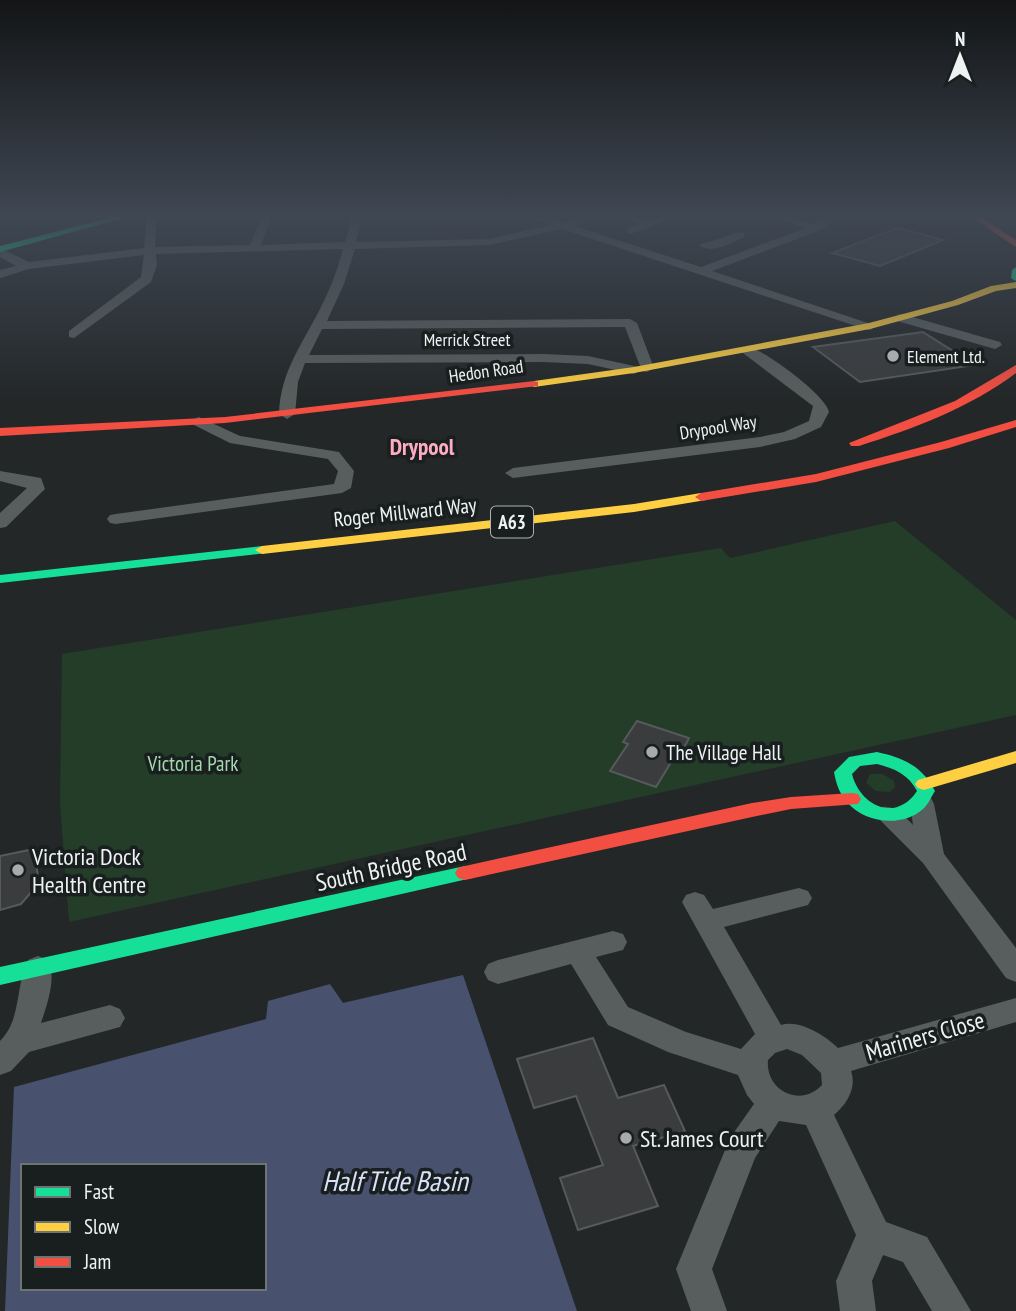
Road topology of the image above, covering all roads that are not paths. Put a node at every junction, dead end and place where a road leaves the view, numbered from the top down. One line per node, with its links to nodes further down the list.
1 (148, 276): 10 (street)
2 (340, 276): 8 (street)
3 (717, 276): 9 (street)
4 (1016, 285): 6 (main road, Hedon Road)
5 (1016, 293): 6 (main road, Hedon Road)
6 (970, 298): 7 (main road, Hedon Road)
7 (902, 318): 9 (main road, Hedon Road); 11 (street)
8 (320, 325): 13 (street); 15 (street)
9 (870, 326): 12 (main road, Hedon Road)
10 (74, 334)
11 (995, 345)
12 (748, 350): 15 (main road, Hedon Road); 22 (street, Drypool Way)
13 (299, 359): 15 (street, Merrick Street); 17 (street)
14 (1016, 368): 16 (main road)
15 (641, 369): 17 (main road, Hedon Road)
16 (1016, 406)
17 (287, 414): 18 (main road, Hedon Road)
18 (199, 422): 20 (main road, Hedon Road); 25 (street)
19 (1016, 423): 24 (main road, Roger Millward Way / A63)
20 (0, 432)
21 (1016, 440): 24 (main road, A63)
22 (513, 473)
23 (0, 475): 26 (street)
24 (634, 508): 27 (main road, Roger Millward Way / A63)
25 (116, 519)
26 (0, 523)
27 (0, 579)
28 (1016, 757): 29 (main road)
29 (985, 764): 30 (main road); 32 (main road)
30 (905, 766): 31 (main road); 32 (main road)
31 (841, 778): 33 (main road); 34 (main road, South Bridge Road)
32 (923, 794): 35 (main road); 36 (street)
33 (852, 799): 34 (main road, South Bridge Road); 35 (main road)
34 (791, 803): 40 (main road, South Bridge Road)
35 (886, 814): 36 (street)
36 (932, 856): 41 (street)
37 (799, 898): 46 (street)
38 (612, 942): 39 (street)
39 (579, 951): 42 (street); 49 (street)
40 (38, 968): 43 (main road, South Bridge Road); 47 (street)
41 (1016, 970)
42 (498, 972)
43 (0, 976)
44 (1016, 1010): 48 (street, Mariners Close)
45 (110, 1018): 47 (street)
46 (773, 1038): 48 (street); 49 (street)
47 (10, 1051)
48 (833, 1063): 51 (street)
49 (751, 1066): 50 (street)
50 (773, 1102): 51 (street); 53 (street)
51 (815, 1110): 52 (street)
52 (874, 1236): 54 (street); 55 (street)
53 (709, 1311)
54 (858, 1311)
55 (953, 1311)

